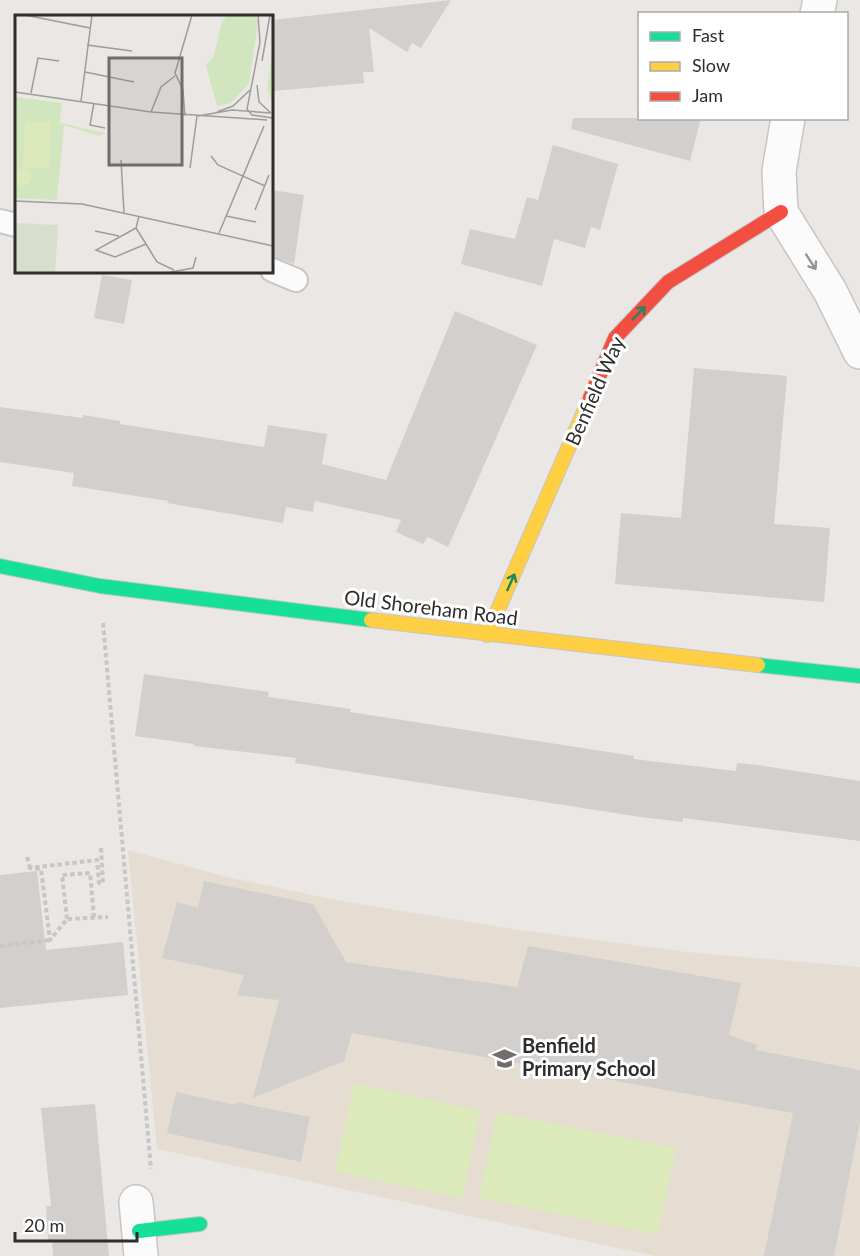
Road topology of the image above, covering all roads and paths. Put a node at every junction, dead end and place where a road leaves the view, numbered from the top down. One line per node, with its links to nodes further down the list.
1 (788, 120): 2 (street)
2 (781, 212): 7 (street, one-way to 7); 10 (main road, Benfield Way, one-way to 2)
3 (0, 222): 4 (lane)
4 (15, 225)
5 (273, 270): 6 (lane)
6 (296, 280)
7 (860, 352)
8 (0, 566): 9 (main road, Old Shoreham Road)
9 (100, 586): 10 (main road, Old Shoreham Road); 21 (path)
10 (487, 635): 11 (main road, Old Shoreham Road)
11 (860, 676)
12 (101, 848): 14 (path)
13 (27, 857): 14 (path)
14 (30, 868): 18 (path)
15 (108, 916): 16 (path)
16 (94, 917): 17 (path); 17 (path)
17 (67, 919): 18 (path)
18 (50, 940): 19 (path)
19 (0, 946)
20 (200, 1224): 21 (main road)
21 (139, 1230)

